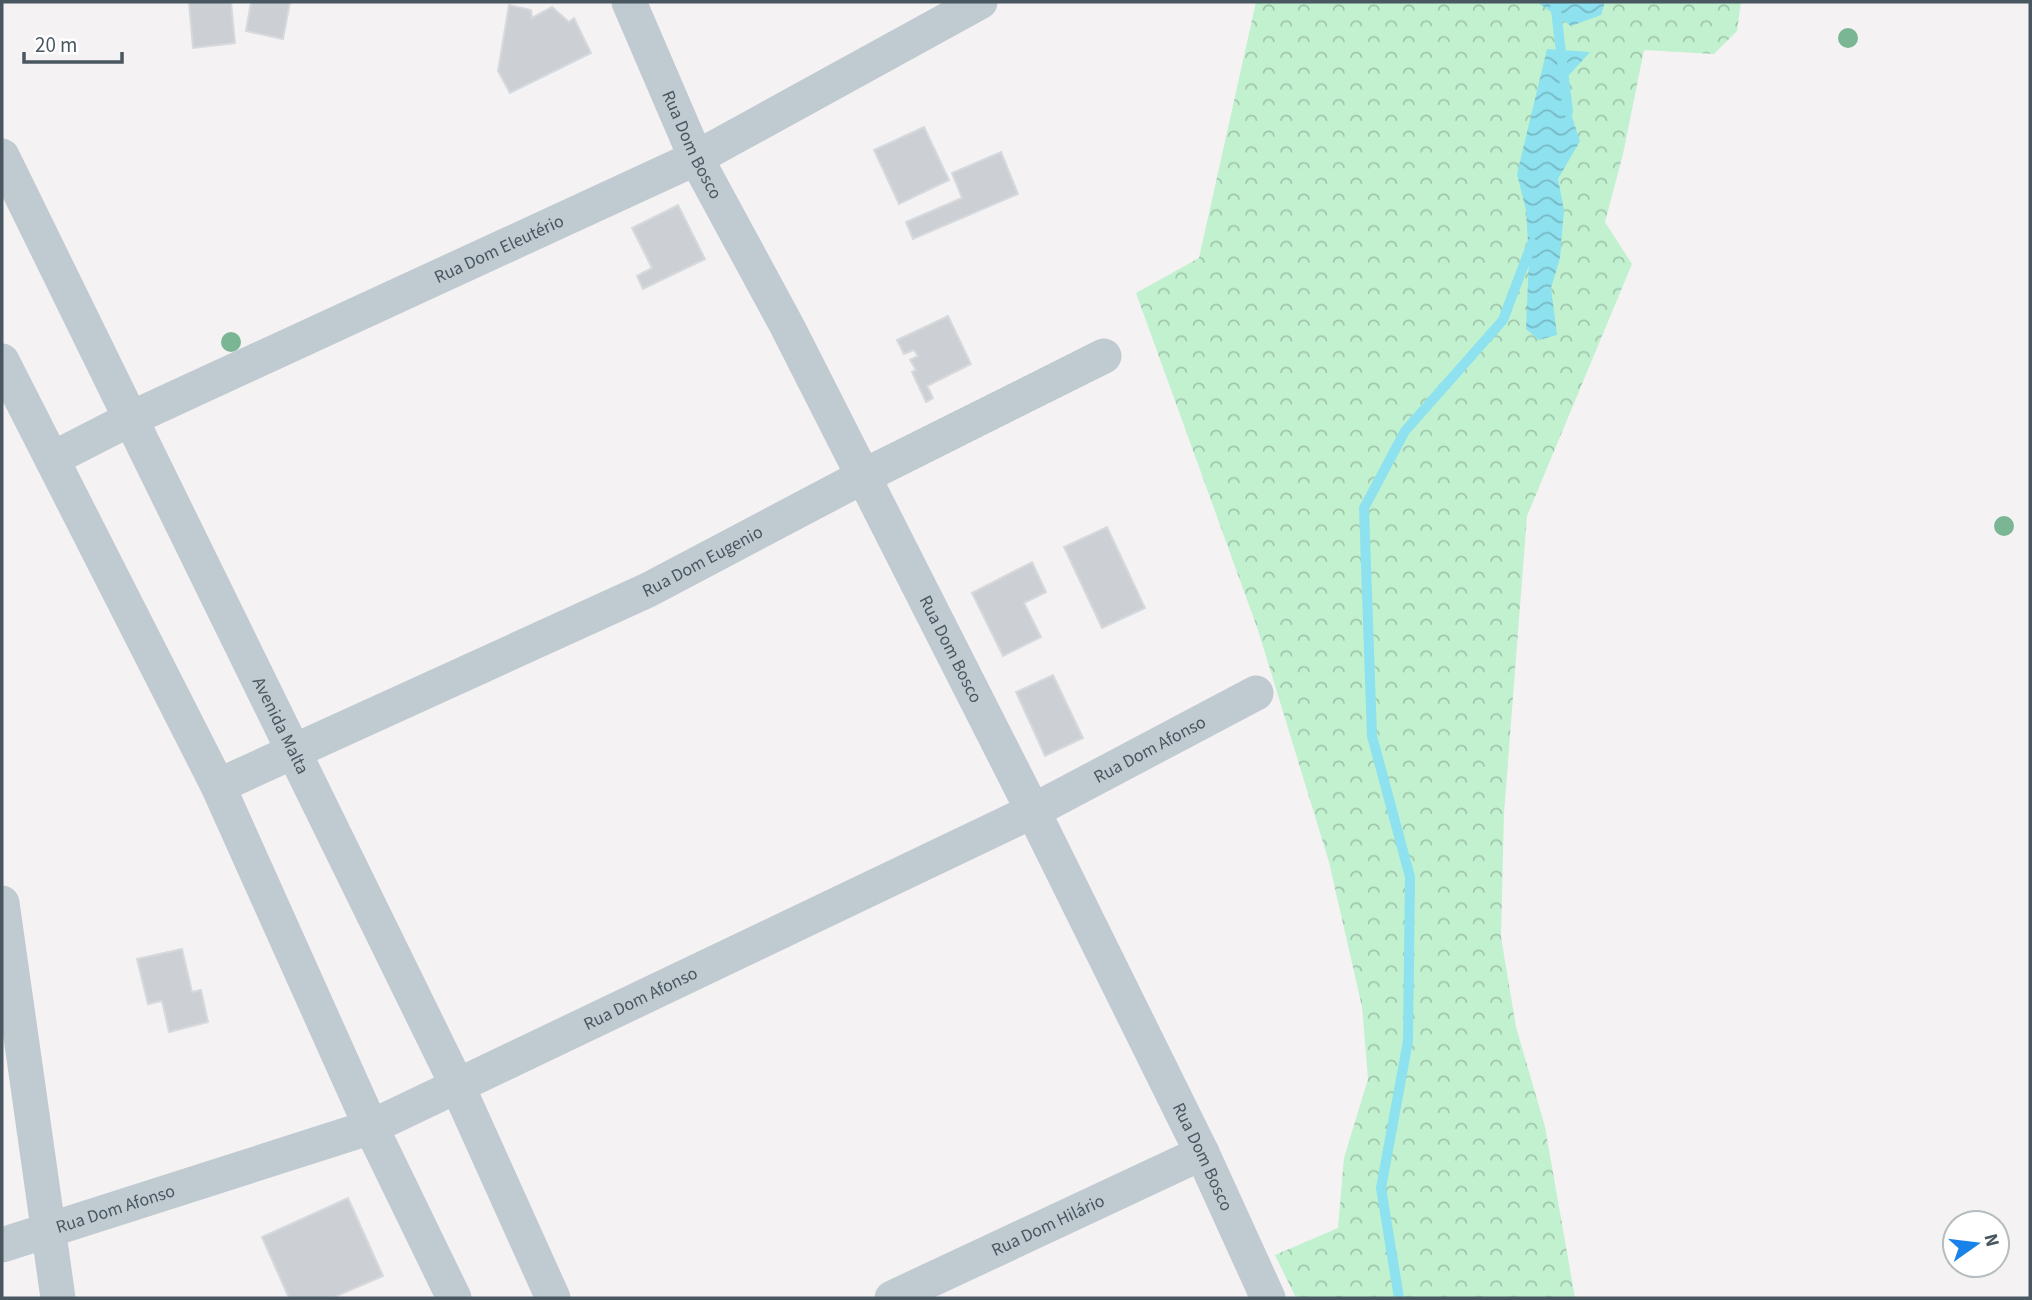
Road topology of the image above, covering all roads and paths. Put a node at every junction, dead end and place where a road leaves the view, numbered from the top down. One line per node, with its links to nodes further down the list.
1 (629, 2): 4 (street, Rua Dom Bosco)
2 (980, 2): 4 (street, Rua Dom Eleutério)
3 (2, 156): 7 (street, Avenida Malta)
4 (696, 159): 7 (street, Rua Dom Eleutério); 9 (street, Rua Dom Bosco)
5 (1104, 356): 9 (street, Rua Dom Eugenio)
6 (2, 361): 8 (street)
7 (132, 418): 8 (street, Rua Dom Eleutério); 11 (street, Avenida Malta)
8 (52, 459): 12 (street)
9 (862, 477): 11 (street, Rua Dom Eugenio); 13 (street, Rua Dom Bosco)
10 (1256, 693): 13 (street, Rua Dom Afonso)
11 (294, 751): 12 (street, Rua Dom Eugenio); 15 (street, Avenida Malta)
12 (218, 786): 16 (street)
13 (1033, 811): 15 (street, Rua Dom Afonso); 17 (street, Rua Dom Bosco)
14 (2, 903): 18 (street)
15 (457, 1085): 16 (street, Rua Dom Afonso); 22 (street, Avenida Malta)
16 (371, 1127): 18 (street, Rua Dom Afonso); 21 (street)
17 (1202, 1153): 23 (street, Rua Dom Hilário); 24 (street, Rua Dom Bosco)
18 (48, 1230): 19 (street, Rua Dom Afonso); 20 (street)
19 (2, 1245)
20 (58, 1298)
21 (454, 1298)
22 (553, 1298)
23 (892, 1298)
24 (1268, 1298)

